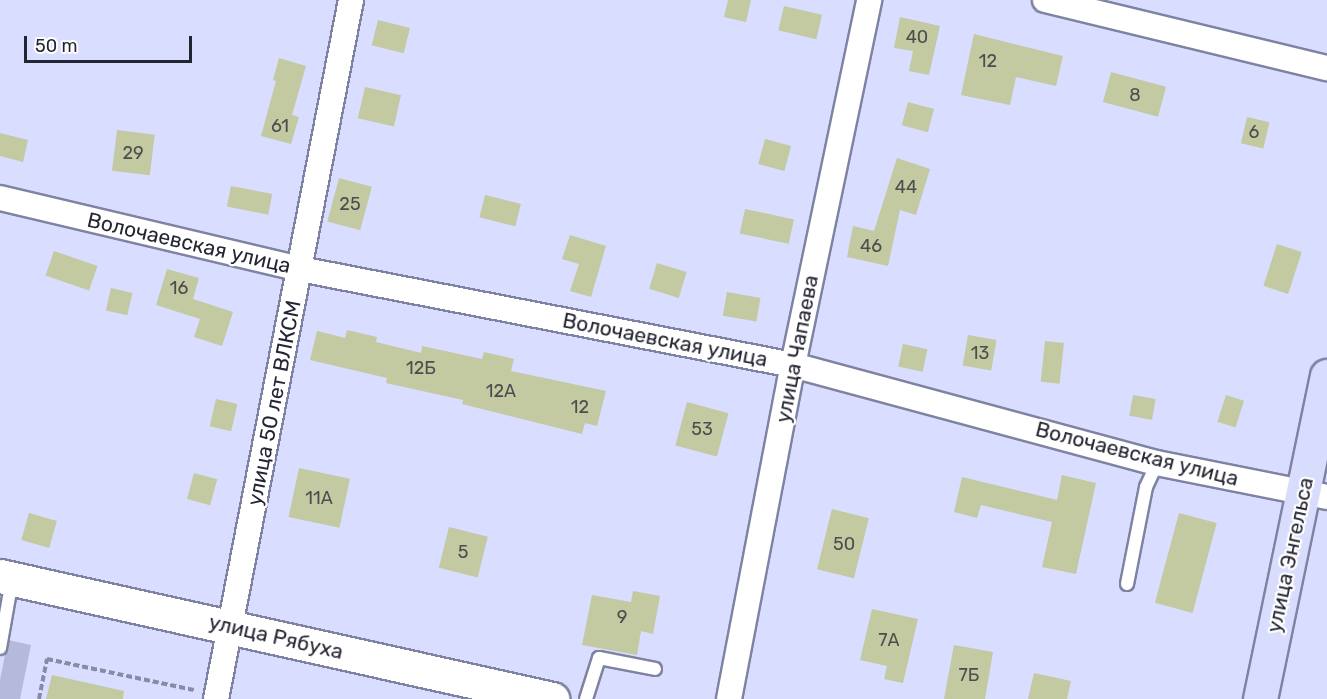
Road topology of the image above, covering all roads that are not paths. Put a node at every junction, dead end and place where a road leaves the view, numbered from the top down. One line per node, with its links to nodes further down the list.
1 (351, 0): 6 (street, улица 50 лет ВЛКСМ)
2 (869, 0): 7 (street, улица Чапаева)
3 (1045, 0): 4 (street)
4 (1327, 68)
5 (0, 198): 6 (street, Волочаевская улица)
6 (300, 269): 7 (street, Волочаевская улица); 13 (street, улица 50 лет ВЛКСМ)
7 (793, 365): 9 (street, Волочаевская улица); 20 (street, улица Чапаева)
8 (1327, 376): 10 (main road, улица Энгельса)
9 (1157, 463): 10 (street, Волочаевская улица); 12 (lane)
10 (1315, 494): 21 (main road, улица Энгельса)
11 (6, 578): 13 (main road, улица Рябуха); 14 (lane)
12 (1127, 584)
13 (232, 627): 16 (main road, улица Рябуха); 17 (street, улица 50 лет ВЛКСМ)
14 (0, 648)
15 (655, 669): 19 (lane)
16 (503, 694): 18 (main road, улица Рябуха)
17 (217, 697)
18 (552, 699)
19 (586, 699)
20 (729, 699)
21 (1260, 699)

